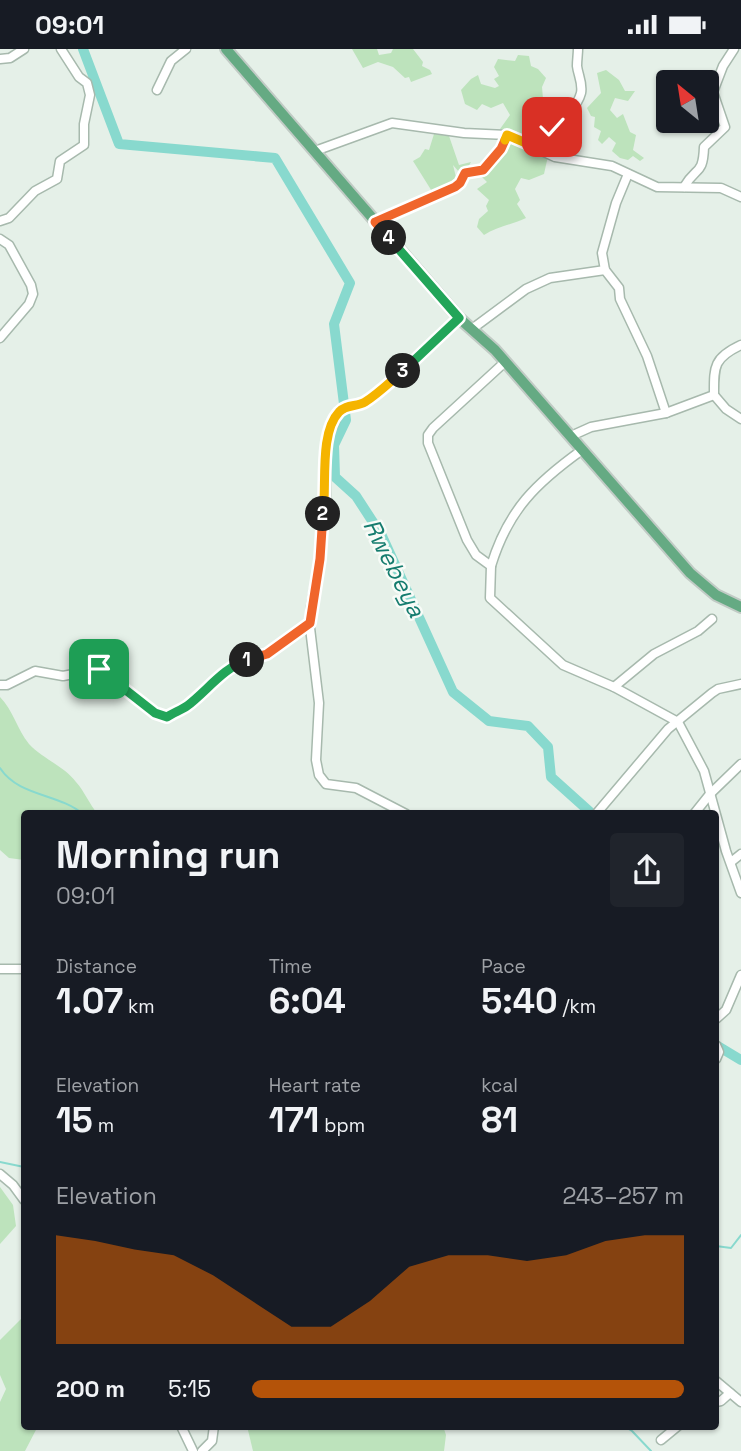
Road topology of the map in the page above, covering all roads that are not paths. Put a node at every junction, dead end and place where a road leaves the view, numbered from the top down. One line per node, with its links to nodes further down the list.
1 (24, 49): 7 (street)
2 (61, 49): 15 (street)
3 (186, 49): 8 (street)
4 (226, 49): 11 (main road)
5 (578, 49): 10 (street)
6 (734, 49): 13 (street)
7 (0, 59)
8 (157, 90)
9 (507, 135): 10 (street); 11 (street); 16 (street)
10 (533, 146): 12 (street)
11 (315, 151): 16 (main road)
12 (628, 174): 13 (street); 18 (street)
13 (684, 187): 14 (street)
14 (741, 197)
15 (0, 221)
16 (375, 222): 19 (main road)
17 (0, 239): 21 (street)
18 (605, 269): 20 (street); 25 (street)
19 (459, 318): 20 (main road); 32 (street)
20 (472, 329): 23 (main road)
21 (0, 338)
22 (741, 345): 24 (street)
23 (506, 362): 27 (main road); 29 (street)
24 (714, 395): 25 (street); 26 (street)
25 (666, 413): 27 (street)
26 (741, 419)
27 (570, 436): 28 (main road)
28 (582, 450): 29 (street); 30 (main road)
29 (491, 566): 35 (street)
30 (741, 607)
31 (712, 619): 35 (street)
32 (310, 623): 34 (street); 39 (street)
33 (741, 684): 36 (street)
34 (0, 685)
35 (614, 687): 36 (street)
36 (678, 722): 38 (street); 40 (street)
37 (741, 764): 38 (street)
38 (710, 794): 41 (street); 42 (street)
39 (398, 810)
40 (599, 810)
41 (697, 810)
42 (715, 810)
43 (719, 823): 45 (street)
44 (741, 854): 45 (street)
45 (731, 862): 46 (street)
46 (741, 893)
47 (0, 969): 48 (street)
48 (21, 969)
49 (741, 975): 50 (street)
50 (719, 1016)
51 (0, 1174): 52 (street)
52 (21, 1196)
53 (719, 1383): 54 (street)
54 (730, 1392): 55 (street); 56 (street)
55 (719, 1402)
56 (741, 1402)
57 (183, 1430): 62 (street)
58 (213, 1430): 61 (street)
59 (673, 1430): 60 (street)
60 (661, 1440)
61 (211, 1443): 63 (street); 64 (street)
62 (193, 1451)
63 (202, 1451)
64 (219, 1451)

